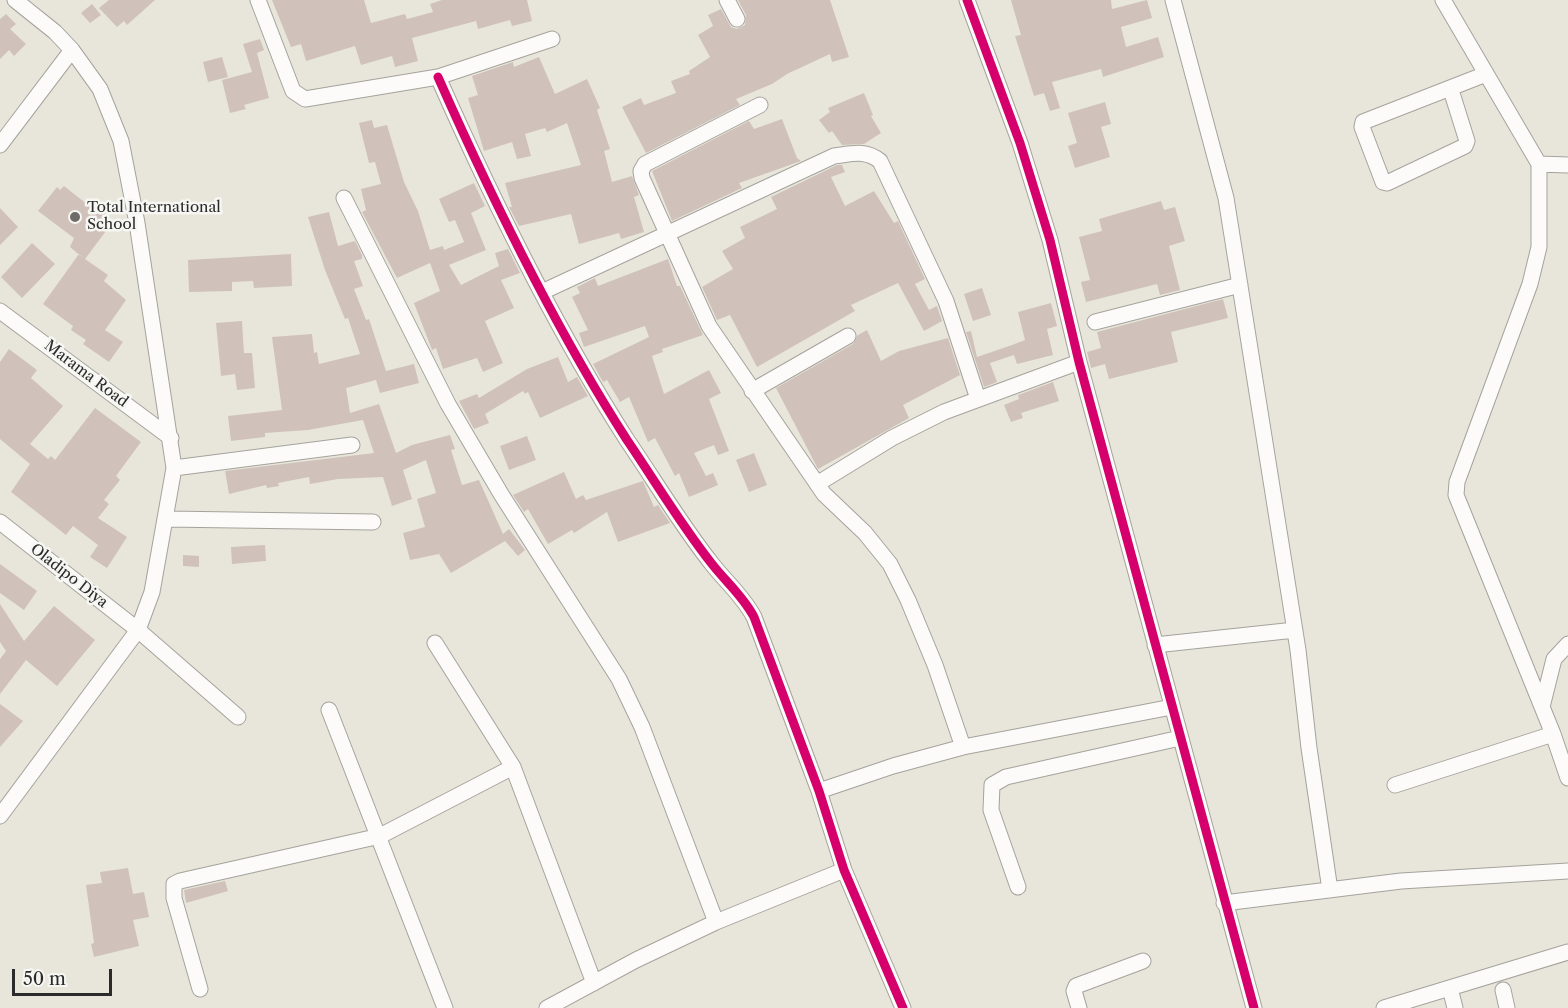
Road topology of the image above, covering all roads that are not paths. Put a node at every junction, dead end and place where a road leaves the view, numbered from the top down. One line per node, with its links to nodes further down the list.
1 (15, 0): 9 (street)
2 (258, 0): 11 (street)
3 (727, 0): 7 (street)
4 (967, 0): 24 (street)
5 (1173, 0): 19 (street)
6 (1443, 0): 10 (street)
7 (737, 19)
8 (552, 39): 11 (street)
9 (72, 50): 14 (street); 27 (street)
10 (1486, 74): 12 (street); 15 (street)
11 (438, 77): 20 (street)
12 (1451, 90): 12 (street)
13 (760, 105): 18 (street)
14 (0, 145)
15 (1539, 164): 16 (street); 40 (street)
16 (1568, 165)
17 (344, 198): 57 (street)
18 (667, 234): 20 (street); 25 (street); 26 (street)
19 (1240, 285): 22 (street); 35 (street)
20 (542, 292): 49 (street)
21 (0, 310): 27 (street, Marama Road)
22 (1095, 322)
23 (848, 336): 25 (street)
24 (1079, 362): 26 (street); 38 (street)
25 (752, 391): 30 (street)
26 (978, 399): 30 (street)
27 (171, 438): 29 (street)
28 (352, 445): 29 (street)
29 (174, 468): 31 (street)
30 (817, 484): 45 (street)
31 (166, 519): 33 (street); 34 (street)
32 (0, 522): 34 (street, Oladipo Diya)
33 (373, 522)
34 (138, 630): 42 (street, Oladipo Diya); 50 (street)
35 (1295, 630): 38 (street); 55 (street)
36 (435, 643): 46 (street)
37 (1567, 644): 40 (street)
38 (1155, 645): 39 (street)
39 (1172, 707): 44 (street); 45 (street)
40 (1542, 707): 43 (street)
41 (329, 710): 51 (street)
42 (238, 717)
43 (1553, 735): 47 (street); 48 (street)
44 (1180, 738): 54 (street); 56 (street)
45 (963, 747): 49 (street)
46 (513, 767): 51 (street); 60 (street)
47 (1568, 778)
48 (1395, 785)
49 (819, 791): 52 (street)
50 (0, 816)
51 (380, 836): 61 (street); 63 (street)
52 (844, 870): 57 (street); 65 (street)
53 (1568, 871): 55 (street)
54 (1018, 887)
55 (1330, 890): 56 (street)
56 (1224, 903): 67 (street)
57 (716, 922): 60 (street)
58 (1568, 952): 68 (street)
59 (1143, 961): 66 (street)
60 (594, 983): 64 (street)
61 (200, 989)
62 (1503, 990): 69 (street)
63 (445, 1008)
64 (547, 1008)
65 (903, 1008)
66 (1079, 1008)
67 (1253, 1008)
68 (1384, 1008)
69 (1507, 1008)

